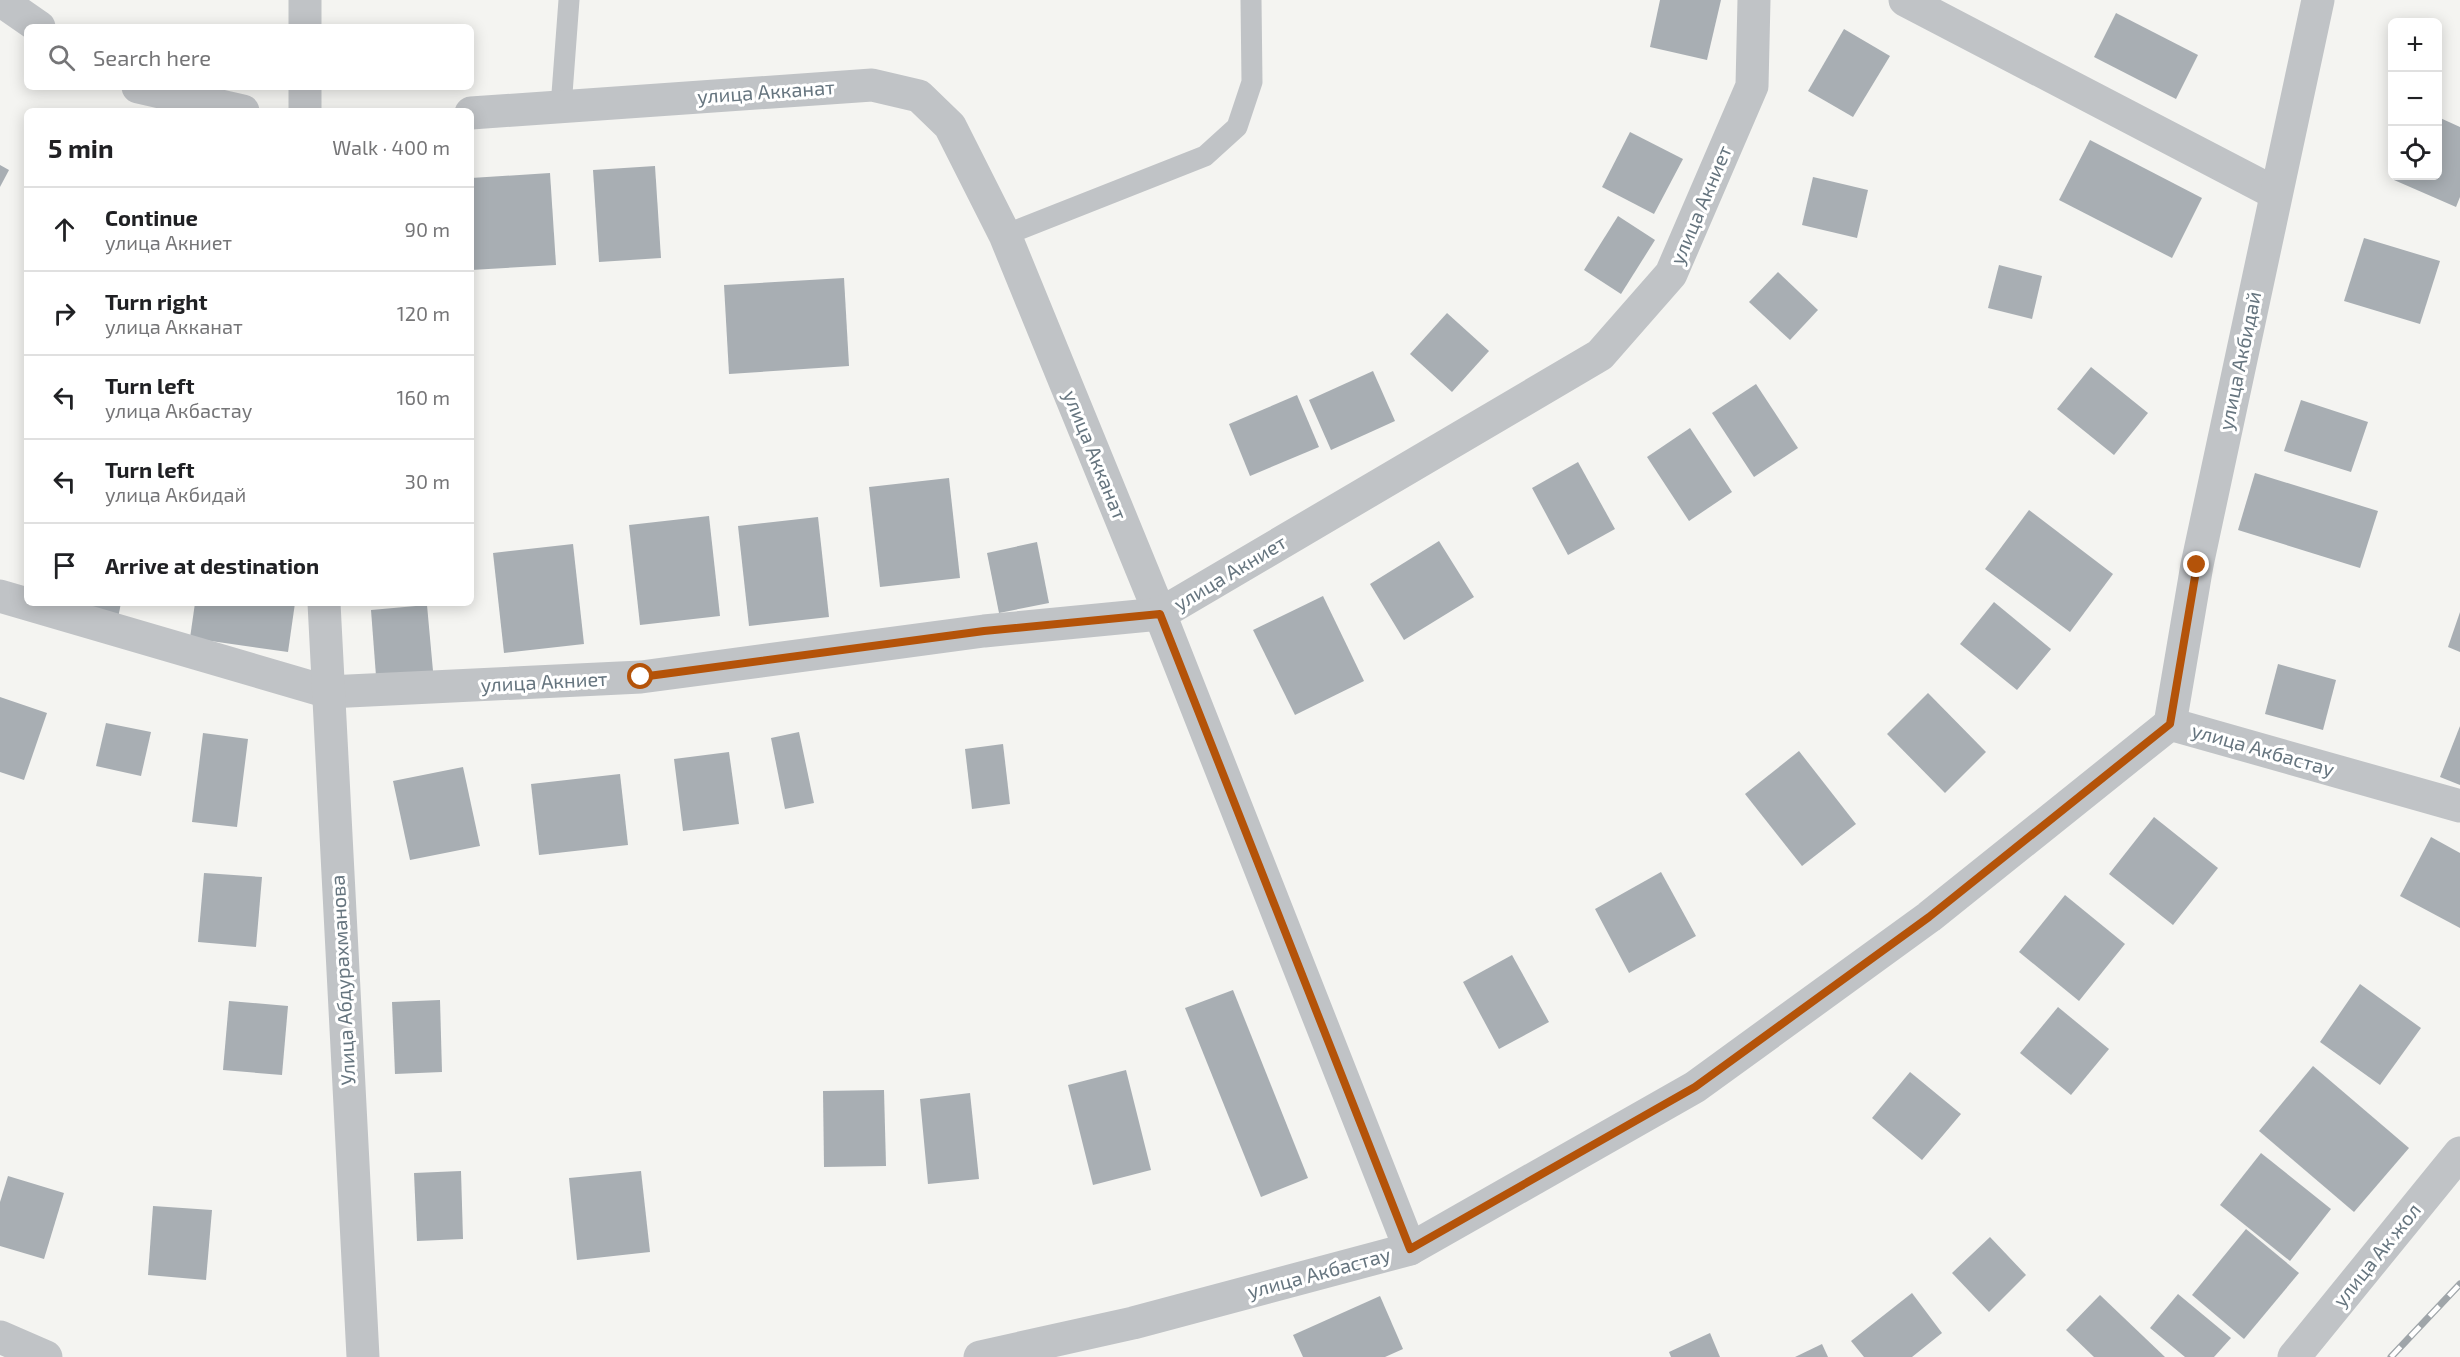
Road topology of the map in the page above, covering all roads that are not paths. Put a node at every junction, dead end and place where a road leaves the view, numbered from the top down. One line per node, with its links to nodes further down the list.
1 (0, 0): 8 (street)
2 (305, 0): 9 (street)
3 (569, 0): 12 (lane)
4 (1251, 0): 17 (lane)
5 (1754, 0): 22 (street, улица Акниет)
6 (1905, 0): 16 (street)
7 (2318, 0): 16 (street, улица Акбидай)
8 (35, 24)
9 (305, 24)
10 (151, 90): 13 (street)
11 (305, 90): 14 (street)
12 (561, 107): 15 (street, улица Акканат); 17 (street, улица Акканат)
13 (230, 108)
14 (305, 108)
15 (474, 113)
16 (2275, 193): 24 (street, улица Акбидай)
17 (1005, 236): 22 (street, улица Акканат)
18 (0, 596): 19 (street, улица Акниет)
19 (24, 603)
20 (34, 606): 23 (street, улица Акниет)
21 (324, 606): 23 (street, Улица Абдурахманова)
22 (1160, 614): 23 (street, улица Акниет); 27 (street, улица Акканат)
23 (328, 692): 30 (street, Улица Абдурахманова)
24 (2170, 724): 25 (street, улица Акбастау); 27 (street, улица Акбастау)
25 (2460, 806)
26 (2460, 1153): 32 (street, улица Ак жол)
27 (1410, 1249): 31 (street, улица Акбастау)
28 (0, 1337): 29 (street)
29 (46, 1357)
30 (363, 1357)
31 (980, 1357)
32 (2294, 1357)

